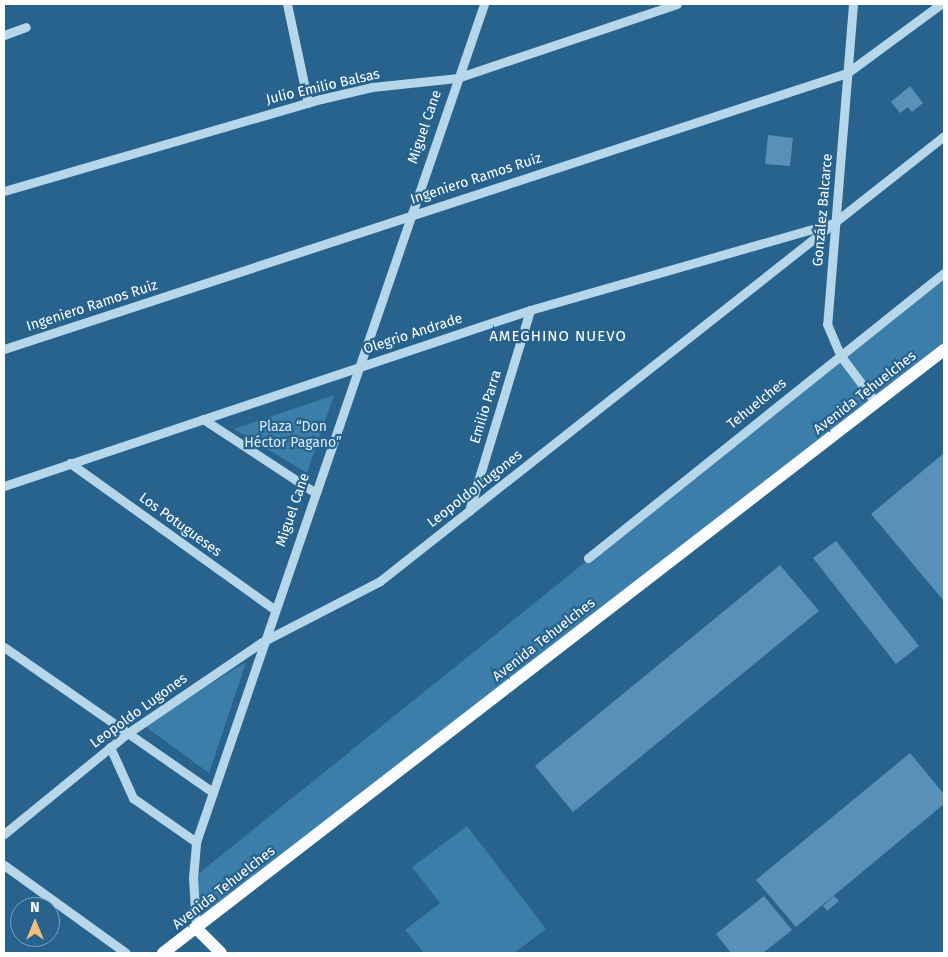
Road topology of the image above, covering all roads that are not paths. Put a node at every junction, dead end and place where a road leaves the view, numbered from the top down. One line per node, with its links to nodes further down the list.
1 (287, 4): 10 (street)
2 (484, 4): 9 (street, Miguel Cane)
3 (678, 4): 9 (street, Julio Emilio Balsas)
4 (853, 4): 8 (street, González Balcarce)
5 (941, 4): 8 (street, Ingeniero Ramos Ruiz)
6 (26, 27): 7 (street)
7 (4, 35)
8 (848, 73): 13 (street, Ingeniero Ramos Ruiz); 14 (street, González Balcarce)
9 (457, 78): 10 (street, Julio Emilio Balsas); 13 (street, Miguel Cane)
10 (308, 102): 12 (street, Julio Emilio Balsas)
11 (944, 136): 14 (street, Leopoldo Lugones)
12 (4, 191)
13 (410, 215): 17 (street, Ingeniero Ramos Ruiz); 20 (street, Miguel Cane)
14 (835, 223): 16 (street, Olegrio Andrade); 19 (street, González Balcarce); 26 (street, Leopoldo Lugones)
15 (944, 273): 19 (street, Tehuelches)
16 (530, 310): 20 (street, Olegrio Andrade); 26 (street, Emilio Parra)
17 (4, 349)
18 (944, 350): 21 (main road, Avenida Tehuelches)
19 (840, 355): 21 (street, González Balcarce); 27 (street, Tehuelches)
20 (357, 368): 22 (street, Olegrio Andrade); 25 (street, Miguel Cane)
21 (876, 403): 37 (main road, Avenida Tehuelches)
22 (203, 419): 23 (street, Olegrio Andrade); 25 (street)
23 (70, 463): 24 (street, Olegrio Andrade); 28 (street, Los Potugueses)
24 (4, 486)
25 (314, 492): 28 (street, Miguel Cane)
26 (469, 511): 29 (street, Leopoldo Lugones)
27 (588, 558)
28 (274, 608): 29 (street, Miguel Cane)
29 (262, 642): 31 (street, Leopoldo Lugones); 33 (street, Miguel Cane)
30 (4, 647): 31 (street)
31 (128, 733): 32 (street, Leopoldo Lugones); 33 (street)
32 (110, 747): 34 (street, Leopoldo Lugones); 35 (street)
33 (213, 792): 35 (street, Miguel Cane)
34 (4, 834)
35 (196, 842): 37 (street, Miguel Cane)
36 (4, 865): 38 (street)
37 (196, 928): 39 (main road, Avenida Tehuelches); 40 (main road)
38 (126, 953)
39 (162, 953)
40 (221, 953)

